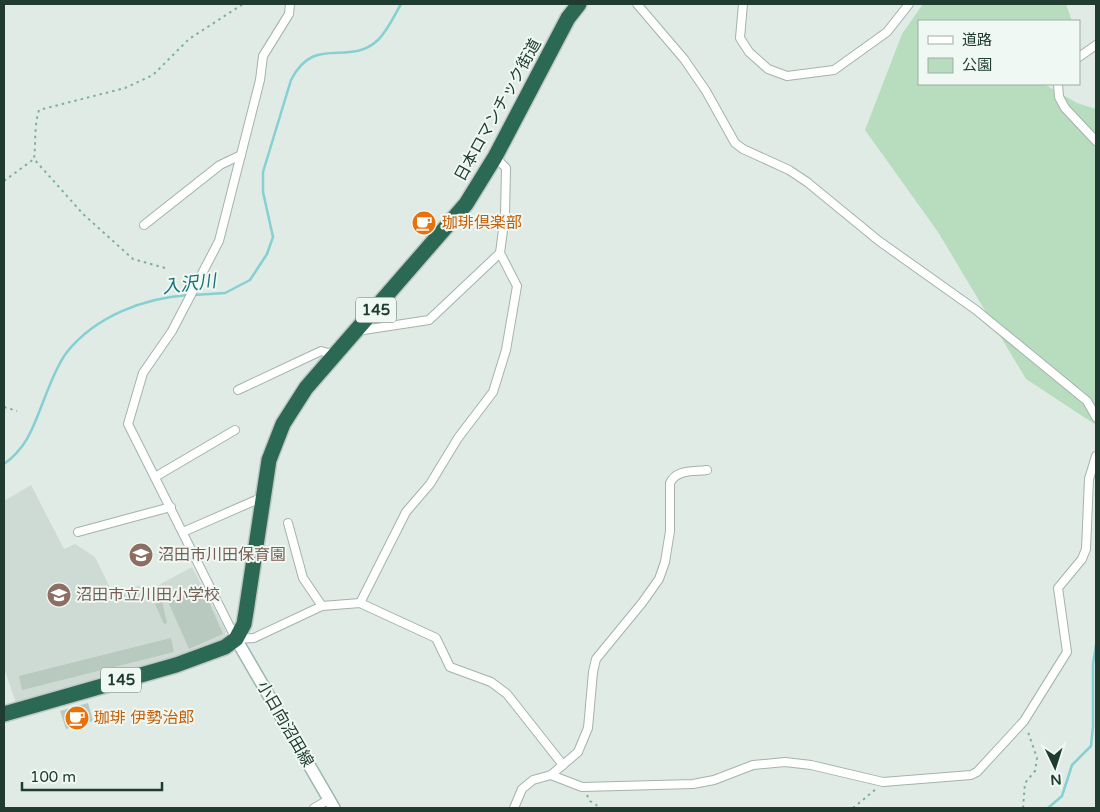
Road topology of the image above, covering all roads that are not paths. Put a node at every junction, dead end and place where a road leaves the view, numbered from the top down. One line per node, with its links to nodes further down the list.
1 (290, 4): 10 (street)
2 (579, 4): 11 (highway, 日本ロマンチック街道 / 145)
3 (637, 4): 17 (street)
4 (743, 4): 5 (street)
5 (909, 4)
6 (1096, 45): 7 (street)
7 (1080, 56)
8 (1058, 85): 9 (street)
9 (1096, 142)
10 (241, 155): 12 (street); 21 (street)
11 (495, 158): 13 (street); 14 (highway, 日本ロマンチック街道 / 145)
12 (144, 225)
13 (500, 252): 14 (street); 27 (street)
14 (357, 331): 15 (highway, 日本ロマンチック街道 / 145)
15 (336, 354): 16 (street); 22 (highway, 日本ロマンチック街道 / 145)
16 (238, 390)
17 (1096, 417)
18 (235, 430): 21 (street)
19 (1096, 456): 32 (street)
20 (707, 470): 31 (street)
21 (155, 477): 23 (street)
22 (263, 497): 26 (street); 29 (highway, 日本ロマンチック街道 / 145)
23 (171, 507): 25 (street); 26 (street)
24 (288, 523): 28 (street)
25 (78, 532)
26 (183, 532): 29 (street)
27 (360, 604): 28 (street); 31 (street)
28 (322, 606): 29 (street)
29 (236, 640): 30 (highway, 145); 33 (main road, 小日向沼田線)
30 (4, 714)
31 (563, 765): 32 (street)
32 (551, 775): 35 (street)
33 (331, 804): 34 (street)
34 (314, 808)
35 (514, 808)

